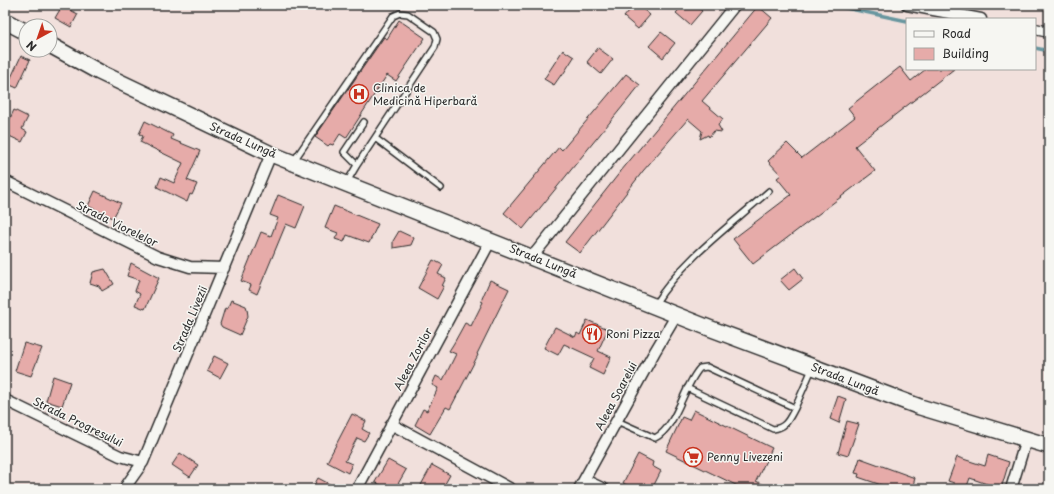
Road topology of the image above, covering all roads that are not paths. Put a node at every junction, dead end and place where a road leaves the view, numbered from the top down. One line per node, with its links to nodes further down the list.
1 (735, 5): 19 (street)
2 (907, 5): 3 (street)
3 (976, 18)
4 (5, 21): 5 (main road)
5 (18, 28)
6 (1036, 29): 7 (street)
7 (1049, 32)
8 (58, 49): 11 (main road, Strada Lungă)
9 (364, 122): 13 (lane)
10 (375, 138): 12 (lane); 13 (lane); 16 (lane)
11 (271, 154): 12 (main road, Strada Lungă); 20 (street, Strada Livezii)
12 (293, 162): 15 (main road, Strada Lungă)
13 (358, 165): 15 (lane)
14 (5, 181): 20 (street, Strada Viorelelor)
15 (346, 183): 18 (main road, Strada Lungă)
16 (441, 188)
17 (769, 190): 21 (lane)
18 (491, 240): 19 (main road, Strada Lungă); 28 (street, Aleea Zorilor)
19 (532, 256): 21 (main road, Strada Lungă)
20 (224, 268): 31 (street, Strada Livezii)
21 (654, 306): 22 (main road, Strada Lungă)
22 (676, 316): 23 (main road, Strada Lungă); 27 (street, Aleea Soarelui)
23 (812, 367): 26 (lane); 29 (main road, Strada Lungă)
24 (687, 388): 26 (lane); 26 (lane); 27 (lane)
25 (5, 400): 31 (street, Strada Progresului)
26 (795, 408)
27 (617, 421): 32 (street, Aleea Soarelui)
28 (391, 424): 34 (street, Aleea Zorilor); 35 (street)
29 (1026, 440): 30 (main road, Strada Lungă); 38 (street)
30 (1049, 446)
31 (143, 462): 33 (street, Strada Livezii)
32 (585, 480): 36 (street, Aleea Soarelui); 37 (street)
33 (124, 489)
34 (357, 489)
35 (511, 489)
36 (579, 489)
37 (604, 489)
38 (1011, 489)

